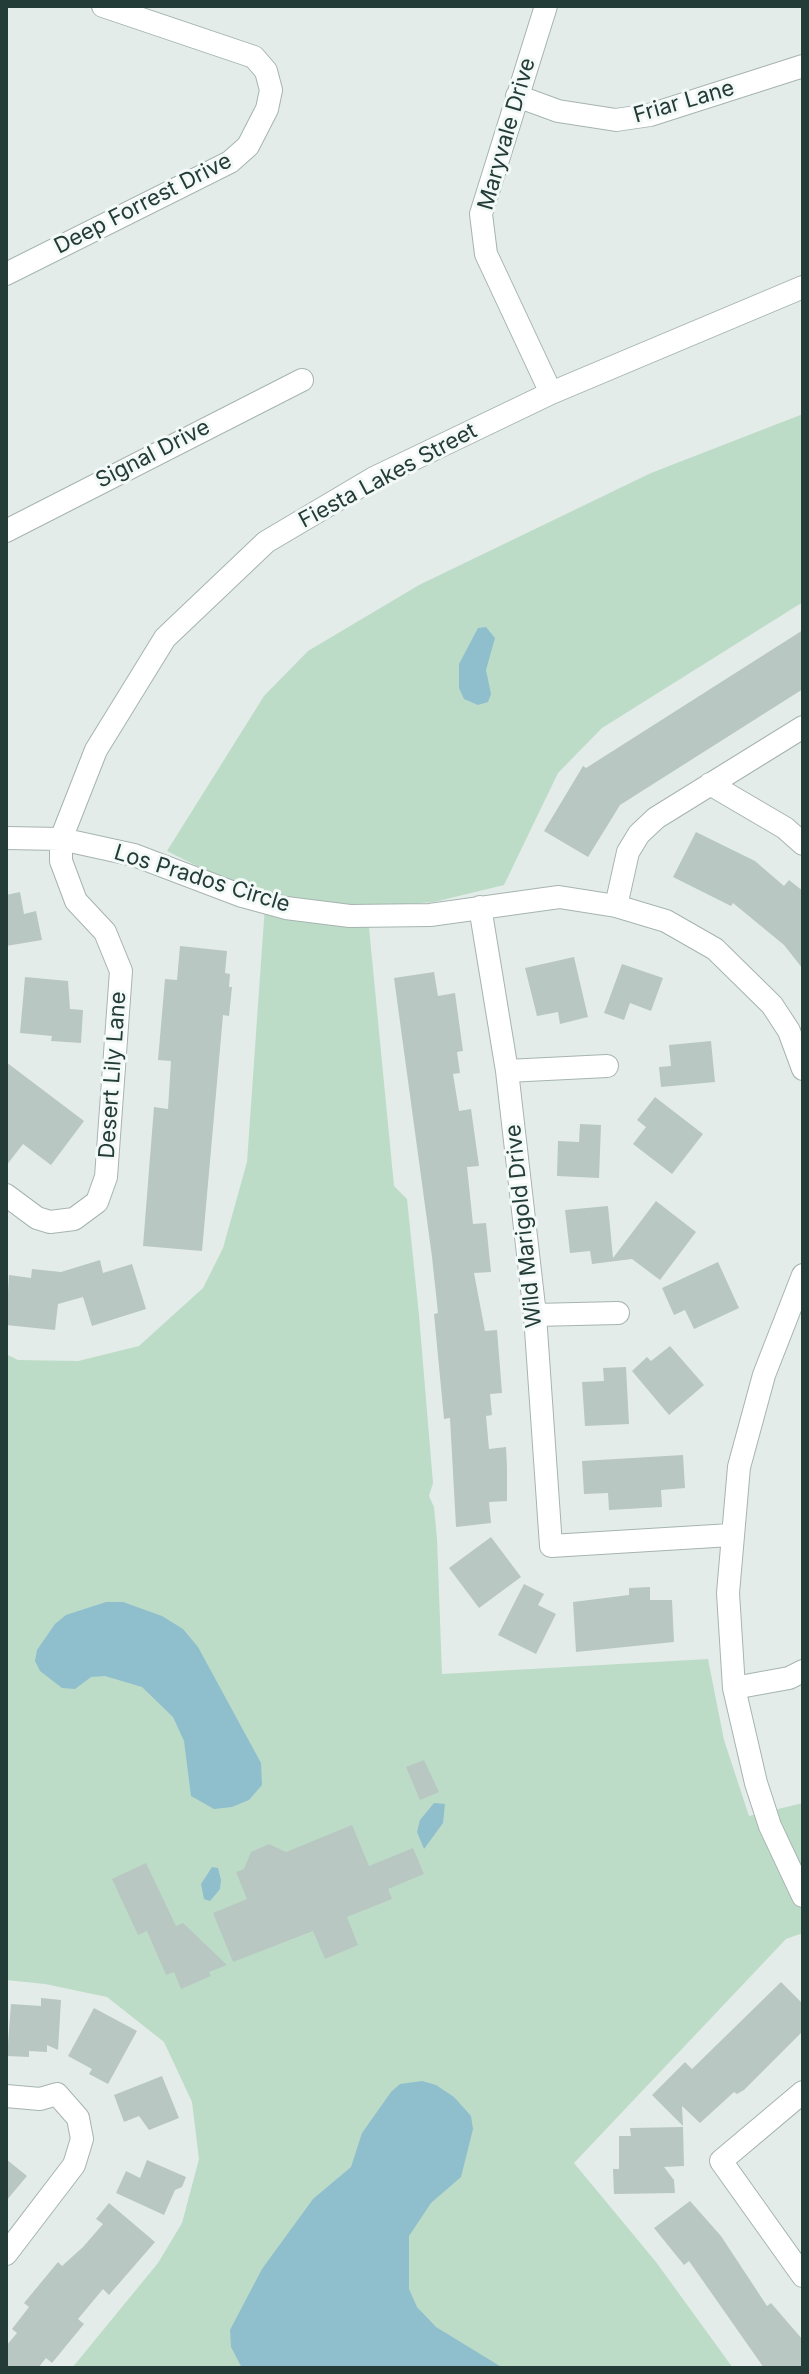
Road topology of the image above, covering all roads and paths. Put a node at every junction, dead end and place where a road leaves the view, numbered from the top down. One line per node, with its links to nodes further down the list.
1 (103, 6): 5 (street, Deep Forrest Drive)
2 (546, 6): 4 (street, Maryvale Drive)
3 (803, 66): 4 (street, Friar Lane)
4 (517, 96): 8 (street, Maryvale Drive)
5 (6, 274)
6 (803, 287): 8 (street, Fiesta Lakes Street)
7 (302, 380): 9 (street, Signal Drive)
8 (551, 393): 13 (street, Fiesta Lakes Street)
9 (6, 531)
10 (803, 727): 11 (street)
11 (710, 784): 14 (street); 15 (street)
12 (6, 838): 13 (street, Los Prados Circle)
13 (61, 839): 16 (street, Los Prados Circle); 20 (street, Desert Lily Lane)
14 (803, 844)
15 (616, 906): 16 (street, Los Prados Circle); 18 (street, Los Prados Circle)
16 (480, 907): 19 (street, Wild Marigold Drive)
17 (607, 1066): 19 (street)
18 (803, 1069)
19 (507, 1071): 23 (street, Wild Marigold Drive)
20 (6, 1195)
21 (803, 1275): 24 (street)
22 (618, 1313): 23 (street)
23 (535, 1315): 24 (street, Wild Marigold Drive)
24 (731, 1535): 26 (street)
25 (803, 1671): 26 (street)
26 (734, 1688): 27 (street)
27 (803, 1896)
28 (803, 2092): 31 (street)
29 (6, 2096): 30 (street)
30 (6, 2254)
31 (803, 2276)

